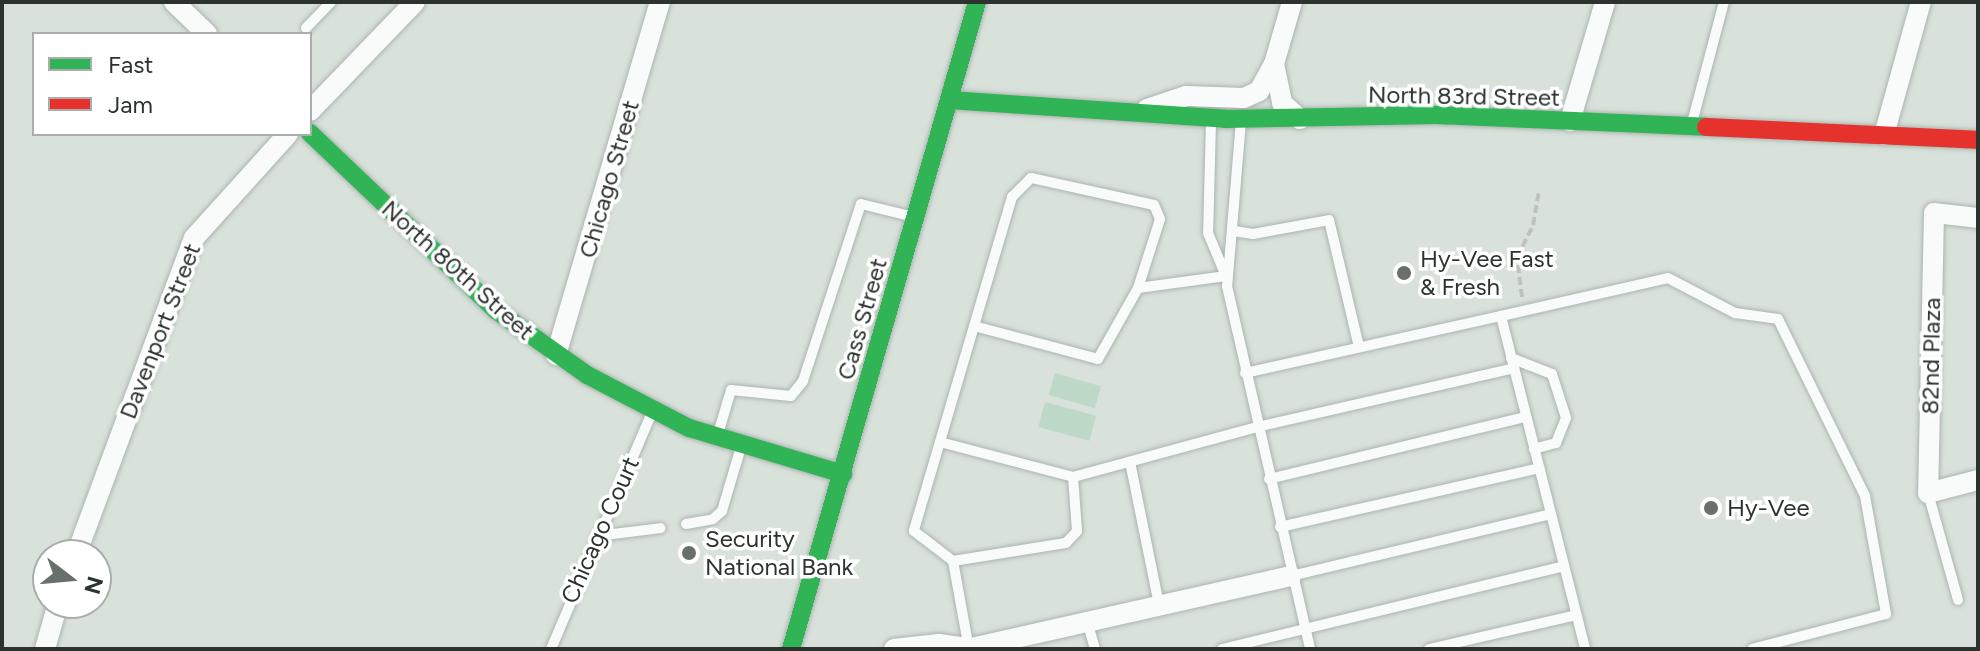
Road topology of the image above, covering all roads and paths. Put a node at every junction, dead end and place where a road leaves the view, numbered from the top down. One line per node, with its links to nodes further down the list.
1 (174, 2): 11 (street)
2 (331, 2): 10 (lane)
3 (415, 2): 14 (street)
4 (660, 2): 35 (street, Chicago Street)
5 (977, 2): 13 (street, Cass Street)
6 (1292, 2): 12 (street)
7 (1724, 2): 20 (lane)
8 (1921, 2): 22 (street)
9 (1599, 3): 19 (street)
10 (306, 28)
11 (205, 32)
12 (1274, 64): 15 (street); 18 (street)
13 (949, 100): 15 (street, North 83rd Street); 26 (street, Cass Street)
14 (312, 109)
15 (1140, 113): 16 (street, North 83rd Street)
16 (1211, 118): 17 (street, North 83rd Street); 29 (lane)
17 (1241, 119): 18 (street, North 83rd Street); 28 (lane)
18 (1302, 120): 19 (street, North 83rd Street)
19 (1570, 121): 20 (street, North 83rd Street)
20 (1691, 127): 22 (street, North 83rd Street)
21 (312, 135): 35 (street, North 80th Street)
22 (1884, 135): 24 (street, North 83rd Street)
23 (286, 136): 57 (street, Davenport Street)
24 (1978, 140)
25 (1539, 192): 31 (path)
26 (916, 217): 41 (lane); 47 (street, Cass Street)
27 (1978, 218): 51 (street, 82nd Plaza)
28 (1234, 231): 29 (lane); 34 (lane)
29 (1226, 276): 30 (lane); 37 (lane)
30 (1138, 288): 33 (lane); 33 (lane)
31 (1525, 311): 32 (lane); 77 (lane)
32 (1501, 316): 34 (lane); 36 (lane)
33 (974, 326): 42 (lane)
34 (1359, 347): 37 (lane)
35 (556, 355): 38 (street, North 80th Street)
36 (1513, 363): 39 (lane); 40 (lane); 44 (lane)
37 (1245, 373): 40 (lane)
38 (652, 412): 41 (street, North 80th Street); 56 (lane, Chicago Court)
39 (1526, 417): 44 (lane); 49 (lane)
40 (1257, 427): 45 (lane); 49 (lane)
41 (717, 438): 43 (street, North 80th Street)
42 (940, 442): 48 (lane); 58 (lane)
43 (742, 445): 47 (street, North 80th Street); 53 (lane)
44 (1534, 449): 46 (lane)
45 (1130, 462): 48 (lane); 62 (lane)
46 (1539, 468): 52 (lane); 54 (lane)
47 (843, 474): 69 (street, Cass Street)
48 (1073, 477): 58 (lane)
49 (1269, 479): 54 (lane)
50 (1978, 480): 51 (street)
51 (1928, 493): 61 (lane)
52 (1551, 514): 59 (lane); 60 (lane)
53 (686, 524)
54 (1280, 527): 60 (lane)
55 (661, 528): 56 (lane)
56 (597, 536): 68 (lane, Chicago Court)
57 (82, 539)
58 (953, 561): 71 (lane)
59 (1564, 566): 63 (lane); 66 (lane)
60 (1291, 576): 62 (street); 66 (lane)
61 (1958, 600)
62 (1159, 605): 65 (street)
63 (1576, 615): 75 (lane); 76 (lane)
64 (53, 619): 67 (street)
65 (1087, 621): 71 (street); 72 (lane)
66 (1304, 628): 73 (lane); 74 (lane)
67 (45, 649)
68 (551, 649)
69 (791, 649)
70 (894, 649): 71 (street)
71 (968, 649)
72 (1095, 649)
73 (1222, 649)
74 (1310, 649)
75 (1429, 649)
76 (1585, 649)
77 (1752, 649)

